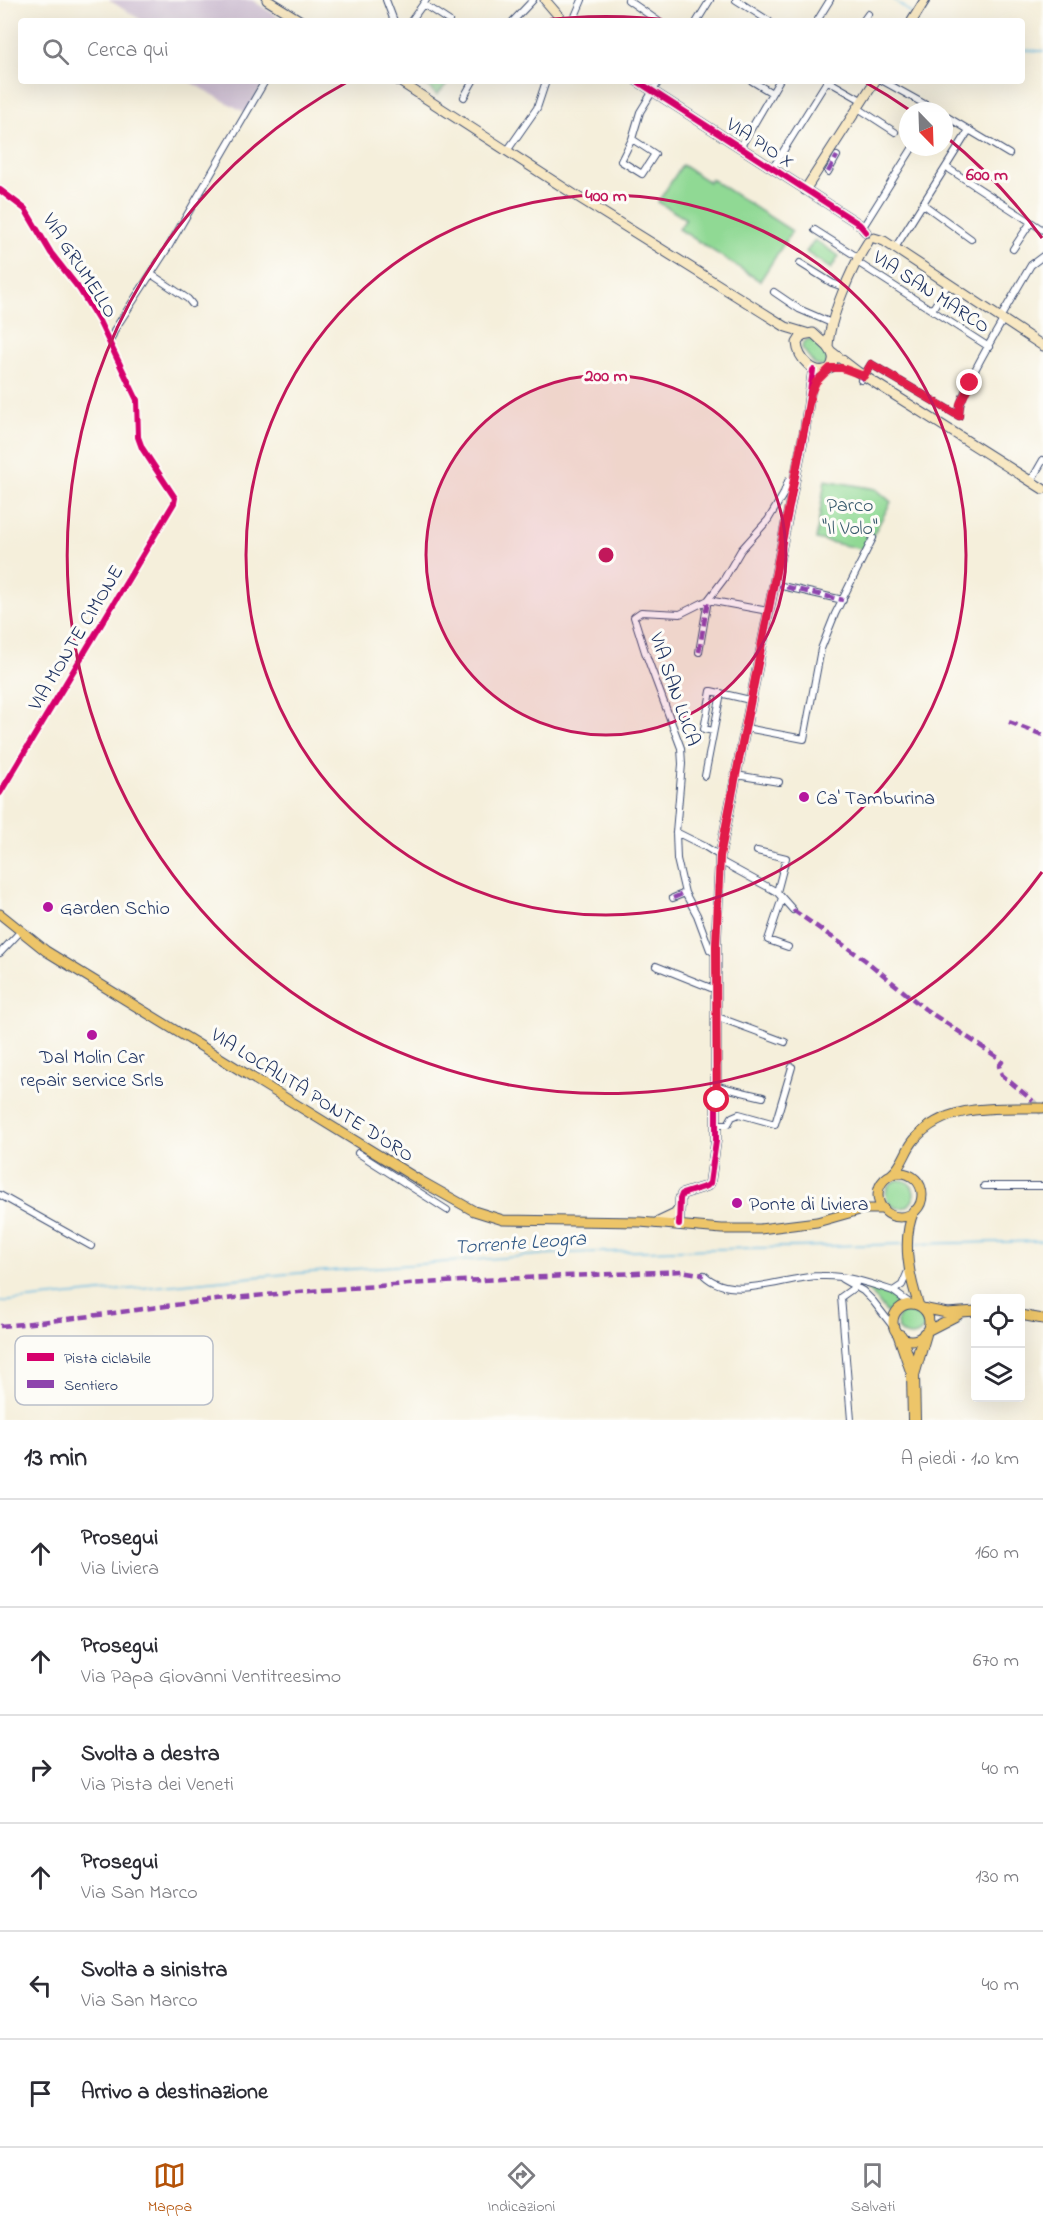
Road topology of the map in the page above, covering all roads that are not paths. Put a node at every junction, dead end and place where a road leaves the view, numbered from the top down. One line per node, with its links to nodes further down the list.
1 (267, 0): 13 (street)
2 (386, 0): 14 (street)
3 (533, 0): 17 (street)
4 (545, 0): 18 (street)
5 (582, 0): 19 (street)
6 (627, 0): 20 (street)
7 (710, 0): 21 (street)
8 (736, 0): 22 (street)
9 (830, 0): 23 (street)
10 (925, 0): 25 (street)
11 (425, 2): 15 (street); 16 (street)
12 (868, 14): 24 (street)
13 (294, 18)
14 (393, 18)
15 (413, 18)
16 (445, 18)
17 (516, 18)
18 (560, 18)
19 (574, 18)
20 (654, 18)
21 (699, 18)
22 (764, 18)
23 (819, 18)
24 (866, 18)
25 (914, 18)
26 (263, 84): 70 (street)
27 (403, 84): 40 (street)
28 (412, 84): 40 (street)
29 (471, 84): 42 (street)
30 (545, 84): 50 (street)
31 (642, 84): 39 (street, VIA PIO X)
32 (657, 84): 39 (street)
33 (757, 84): 41 (street)
34 (777, 84): 41 (street)
35 (826, 84): 55 (street)
36 (832, 84): 44 (street)
37 (873, 84): 44 (street)
38 (888, 84): 43 (street)
39 (652, 91): 48 (street); 49 (street, VIA PIO X)
40 (415, 92): 50 (street)
41 (772, 93): 49 (street)
42 (464, 97)
43 (920, 102)
44 (860, 104): 47 (street); 58 (street)
45 (953, 120): 46 (street)
46 (969, 130): 51 (street); 54 (street)
47 (895, 132)
48 (632, 139): 48 (street)
49 (740, 148): 55 (street, VIA PIO X)
50 (507, 151): 78 (street)
51 (1010, 154)
52 (837, 156): 56 (street)
53 (908, 156): 63 (street)
54 (946, 167): 59 (street); 60 (street)
55 (772, 169): 58 (street, VIA PIO X)
56 (828, 171)
57 (0, 190): 80 (street, VIA GRUMELLO)
58 (805, 190): 63 (street, VIA PIO X)
59 (923, 204): 64 (street); 65 (street)
60 (1031, 222): 62 (street); 66 (street)
61 (814, 230): 68 (street, VIA SAN MARCO)
62 (1043, 230)
63 (868, 235): 65 (street, VIA PIO X); 68 (street)
64 (971, 239)
65 (895, 248): 71 (street, VIA PIO X)
66 (1013, 249)
67 (1043, 256): 77 (street, VIA SAN MARCO)
68 (858, 260): 72 (street); 75 (street, VIA SAN MARCO)
69 (800, 263): 72 (street)
70 (151, 274): 74 (street); 80 (street)
71 (948, 284): 75 (street); 77 (street, VIA PIO X)
72 (846, 288): 76 (street)
73 (774, 292): 76 (street)
74 (192, 304)
75 (932, 310): 83 (street, VIA SAN MARCO)
76 (832, 318): 79 (street); 84 (street)
77 (1001, 319): 82 (street, VIA PIO X); 83 (street, VIA SAN MARCO)
78 (786, 327): 79 (street); 81 (street)
79 (810, 333): 81 (street); 84 (street)
80 (110, 342): 93 (street, VIA GRUMELLO)
81 (797, 343): 86 (street)
82 (1043, 346)
83 (989, 347): 87 (street, VIA SAN MARCO)
84 (830, 350): 85 (street); 87 (street)
85 (827, 369): 86 (street); 87 (street); 88 (street)
86 (813, 370): 88 (street)
87 (861, 376): 91 (street)
88 (811, 393): 90 (street)
89 (1043, 460): 91 (street)
90 (793, 481): 95 (street); 96 (street, VIA SAN LUCA)
91 (1031, 482): 92 (street)
92 (1043, 489)
93 (175, 498): 107 (street, VIA MONTE CIMONE)
94 (873, 538): 97 (street)
95 (773, 584): 97 (street); 98 (street)
96 (708, 600): 98 (street); 99 (street); 108 (street, VIA SAN LUCA)
97 (843, 600): 102 (street)
98 (768, 611): 101 (street)
99 (699, 652)
100 (721, 693): 101 (street); 103 (street); 103 (street)
101 (750, 700): 102 (street)
102 (746, 728): 104 (street)
103 (713, 731): 105 (street)
104 (736, 775): 106 (street); 110 (street)
105 (705, 776)
106 (779, 782)
107 (0, 793)
108 (676, 831): 110 (street); 111 (street, VIA SAN LUCA)
109 (757, 851): 112 (street)
110 (720, 859): 112 (street); 119 (street)
111 (685, 893): 113 (street); 119 (street, VIA SAN LUCA)
112 (780, 895): 114 (street); 117 (street)
113 (673, 898)
114 (794, 910)
115 (0, 914): 116 (main road, VIA LOCALITÀ PONTE D'ORO)
116 (20, 932): 118 (street); 142 (main road, VIA LOCALITÀ PONTE D'ORO)
117 (788, 947)
118 (0, 953)
119 (716, 954): 121 (street)
120 (656, 966): 121 (street)
121 (716, 990): 122 (street)
122 (715, 1016): 123 (street); 125 (street)
123 (785, 1042)
124 (792, 1067): 128 (street)
125 (717, 1086): 126 (street); 128 (street)
126 (763, 1097)
127 (1043, 1108): 130 (main road)
128 (716, 1124): 137 (street)
129 (358, 1153): 139 (street, VIA LOCALITÀ PONTE D'ORO)
130 (907, 1155): 131 (main road); 132 (main road)
131 (892, 1174): 132 (main road); 136 (main road)
132 (913, 1177): 140 (main road)
133 (984, 1186): 134 (street)
134 (1043, 1186)
135 (0, 1195): 145 (street)
136 (878, 1195): 138 (main road); 141 (main road)
137 (680, 1207): 142 (street); 143 (street)
138 (863, 1209): 141 (main road); 143 (main road, VIA LOCALITÀ PONTE D'ORO)
139 (447, 1210)
140 (914, 1211): 141 (main road); 144 (main road)
141 (888, 1212): 144 (main road)
142 (656, 1223): 143 (main road, VIA LOCALITÀ PONTE D'ORO)
143 (679, 1225)
144 (906, 1231): 147 (main road)
145 (91, 1246)
146 (704, 1275): 148 (street)
147 (909, 1276): 151 (street); 152 (main road); 152 (main road)
148 (839, 1277): 149 (street); 150 (street)
149 (857, 1280): 150 (street); 151 (street)
150 (855, 1287): 156 (street); 159 (street)
151 (893, 1291): 152 (street)
152 (912, 1304): 153 (main road); 156 (main road); 157 (main road)
153 (971, 1312): 157 (main road)
154 (1025, 1316): 155 (main road)
155 (1043, 1319)
156 (897, 1332): 157 (main road); 158 (highway)
157 (926, 1333): 158 (highway)
158 (913, 1375): 160 (highway)
159 (850, 1420)
160 (914, 1420)

